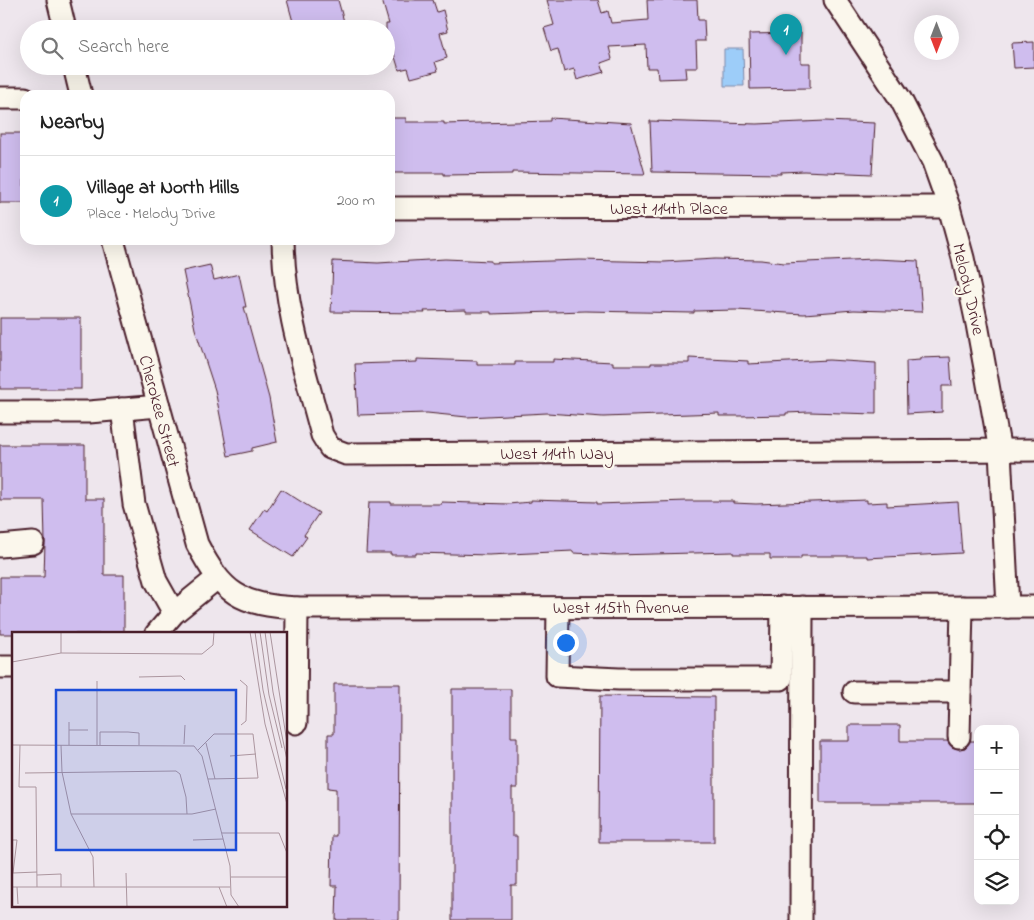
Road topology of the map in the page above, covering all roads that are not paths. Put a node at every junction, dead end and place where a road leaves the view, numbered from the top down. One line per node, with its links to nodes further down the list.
1 (58, 0): 3 (street)
2 (835, 0): 8 (street, Melody Drive)
3 (63, 20)
4 (76, 75): 5 (street)
5 (81, 90)
6 (0, 98): 7 (street)
7 (20, 98)
8 (948, 207): 9 (street, West 114th Place); 16 (street, Melody Drive)
9 (395, 208)
10 (114, 245): 12 (street, Cherokee Street)
11 (283, 245): 16 (street, West 114th Way)
12 (159, 406): 13 (street); 19 (street, Cherokee Street)
13 (122, 409): 14 (street); 26 (street)
14 (0, 412)
15 (1034, 450): 16 (street, West 114th Way)
16 (1000, 451): 22 (street, Melody Drive)
17 (33, 543): 18 (street)
18 (0, 546)
19 (217, 578): 24 (street, West 115th Avenue); 26 (street)
20 (792, 607): 21 (street, West 115th Avenue); 25 (street, West 115th Avenue); 25 (street); 32 (street)
21 (962, 607): 22 (street, West 115th Avenue); 29 (street)
22 (1008, 607): 23 (street, West 115th Avenue)
23 (1034, 607)
24 (297, 608): 25 (street, West 115th Avenue); 30 (street)
25 (558, 608)
26 (174, 614): 27 (street)
27 (158, 632)
28 (854, 692): 29 (street)
29 (960, 692): 31 (street)
30 (296, 723)
31 (959, 736)
32 (802, 920)

